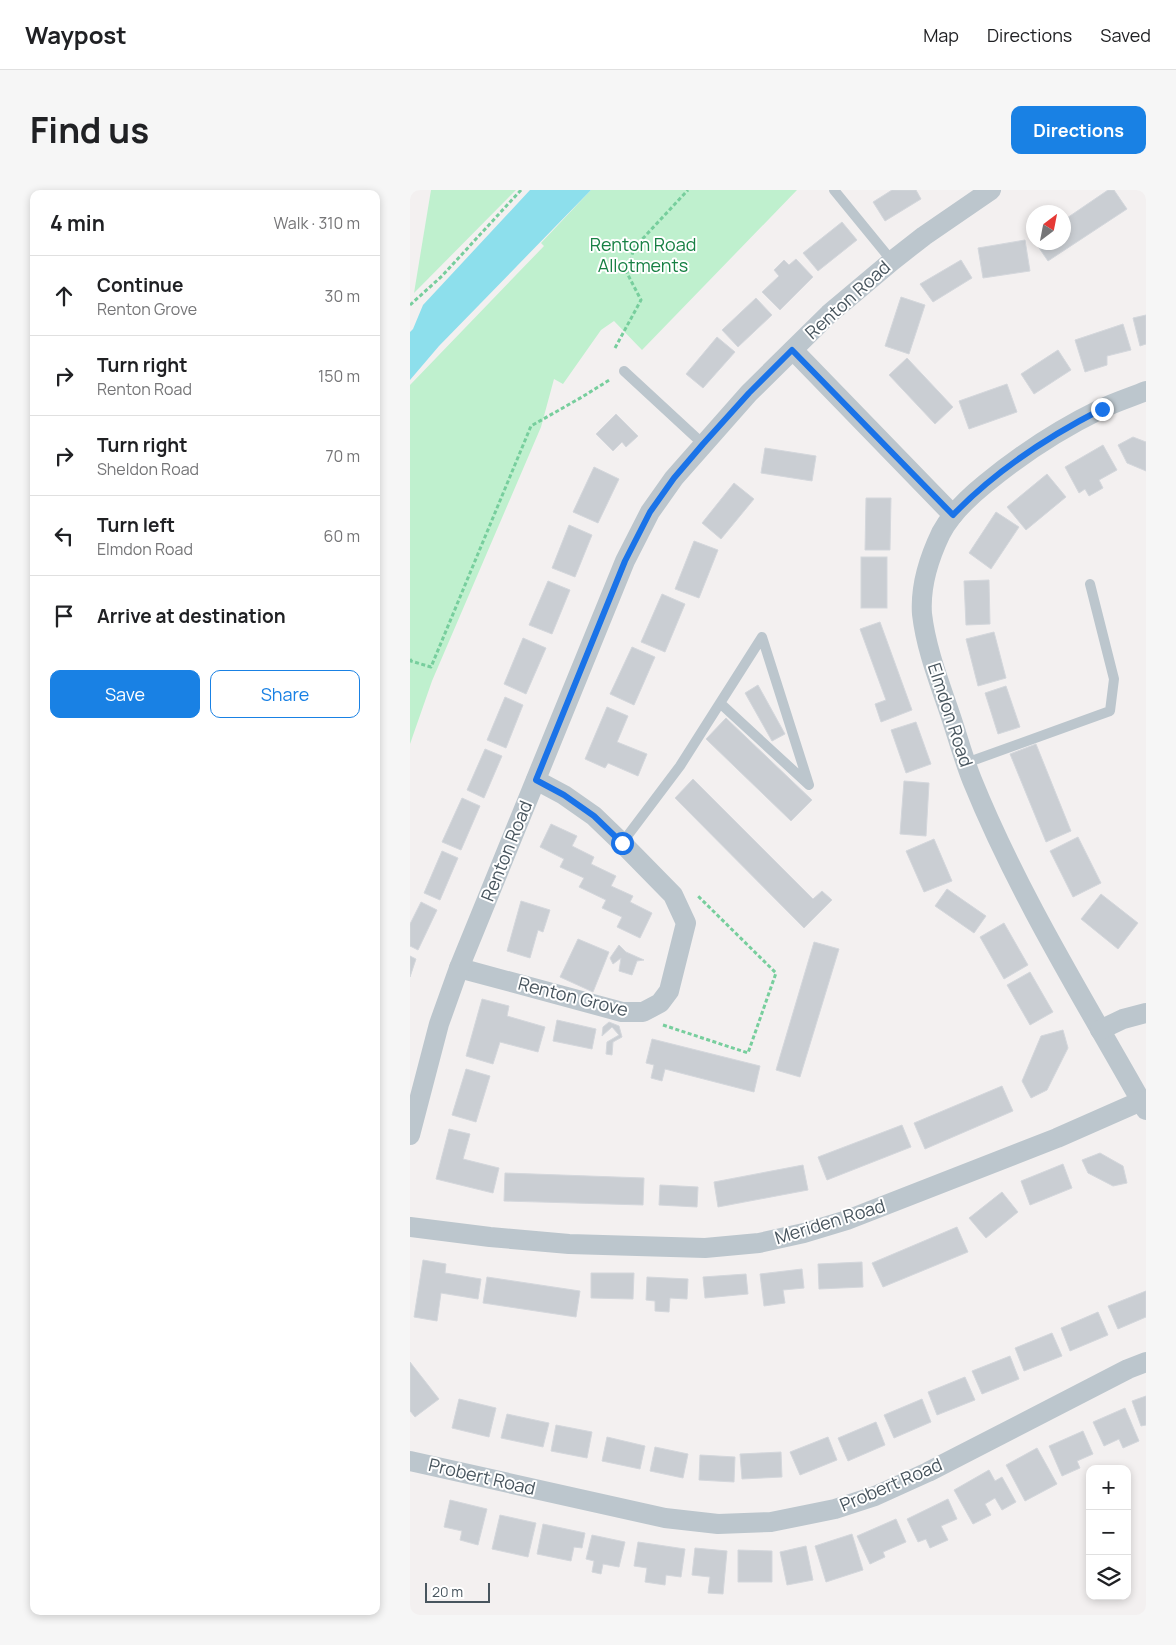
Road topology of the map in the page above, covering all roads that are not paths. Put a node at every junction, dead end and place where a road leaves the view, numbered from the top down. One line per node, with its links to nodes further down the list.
1 (834, 190): 3 (lane)
2 (991, 190): 3 (street, Renton Road)
3 (892, 260): 4 (street, Renton Road)
4 (792, 350): 7 (street, Renton Road); 8 (street)
5 (624, 371): 7 (lane)
6 (1146, 391): 8 (street, Elmdon Road)
7 (703, 444): 12 (street, Renton Road)
8 (953, 515): 11 (street, Elmdon Road)
9 (1090, 584): 11 (lane)
10 (720, 703): 10 (lane); 13 (lane)
11 (966, 763): 16 (street, Elmdon Road)
12 (536, 780): 13 (street, Renton Grove); 14 (street, Renton Road)
13 (622, 843): 14 (street, Renton Grove)
14 (459, 968): 18 (street, Renton Road)
15 (1146, 1013): 16 (street)
16 (1100, 1030): 17 (street, Elmdon Road)
17 (1143, 1105): 19 (street, Meriden Road)
18 (410, 1135)
19 (410, 1227)
20 (1146, 1362): 21 (street, Probert Road)
21 (410, 1461)

